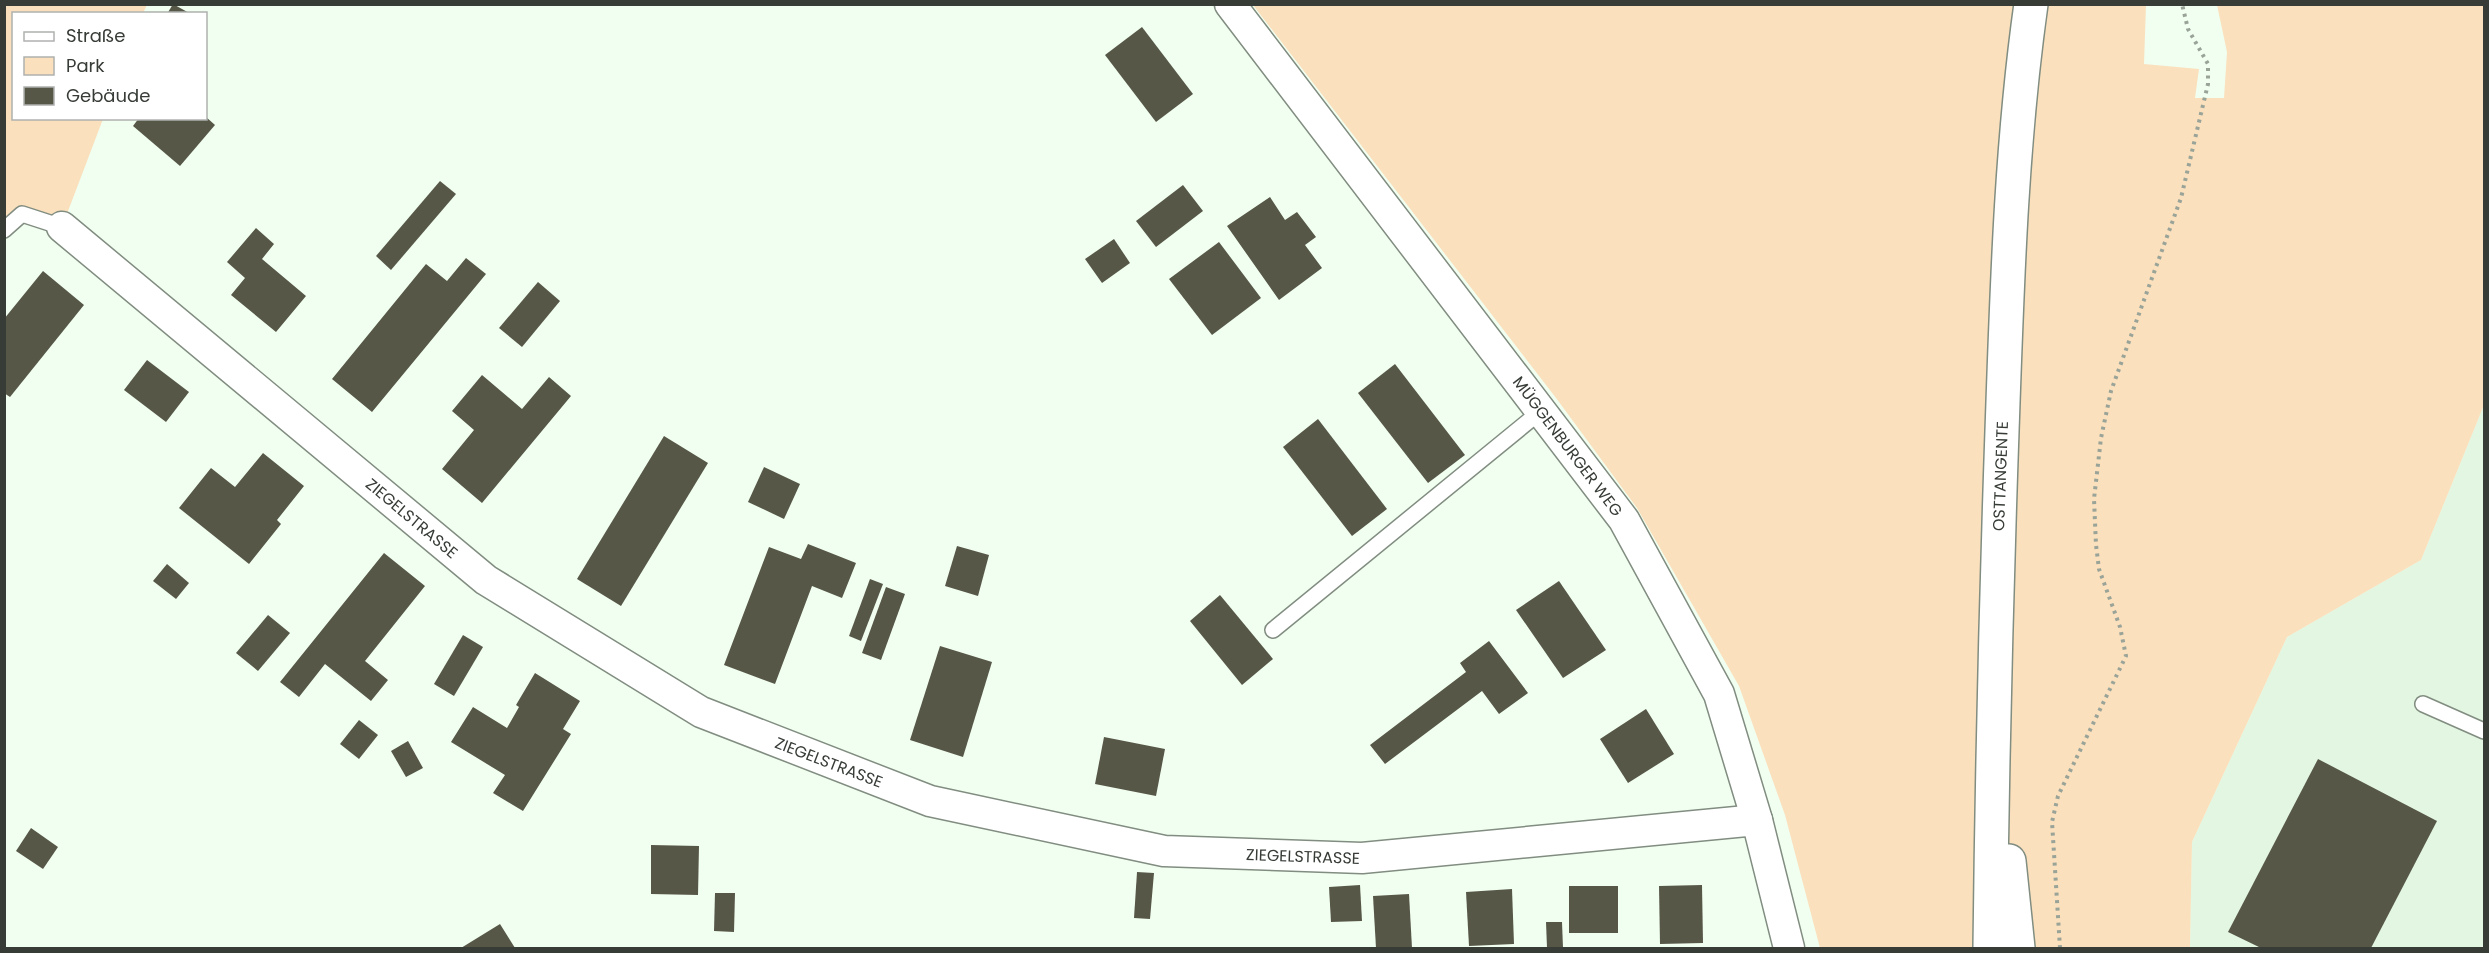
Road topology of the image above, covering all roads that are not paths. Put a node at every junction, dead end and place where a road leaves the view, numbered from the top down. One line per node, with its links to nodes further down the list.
1 (1230, 4): 5 (street, MÜGGENBURGER WEG)
2 (2031, 4): 8 (main road, OSTTANGENTE)
3 (62, 226): 4 (lane); 10 (street, ZIEGELSTRASSE)
4 (4, 230)
5 (1541, 411): 6 (lane); 10 (street, MÜGGENBURGER WEG)
6 (1273, 630)
7 (2423, 704): 9 (lane)
8 (1992, 707): 12 (main road, OSTTANGENTE); 13 (main road)
9 (2484, 732)
10 (1757, 820): 11 (street, MÜGGENBURGER WEG)
11 (1789, 948)
12 (1990, 948)
13 (2018, 948)

